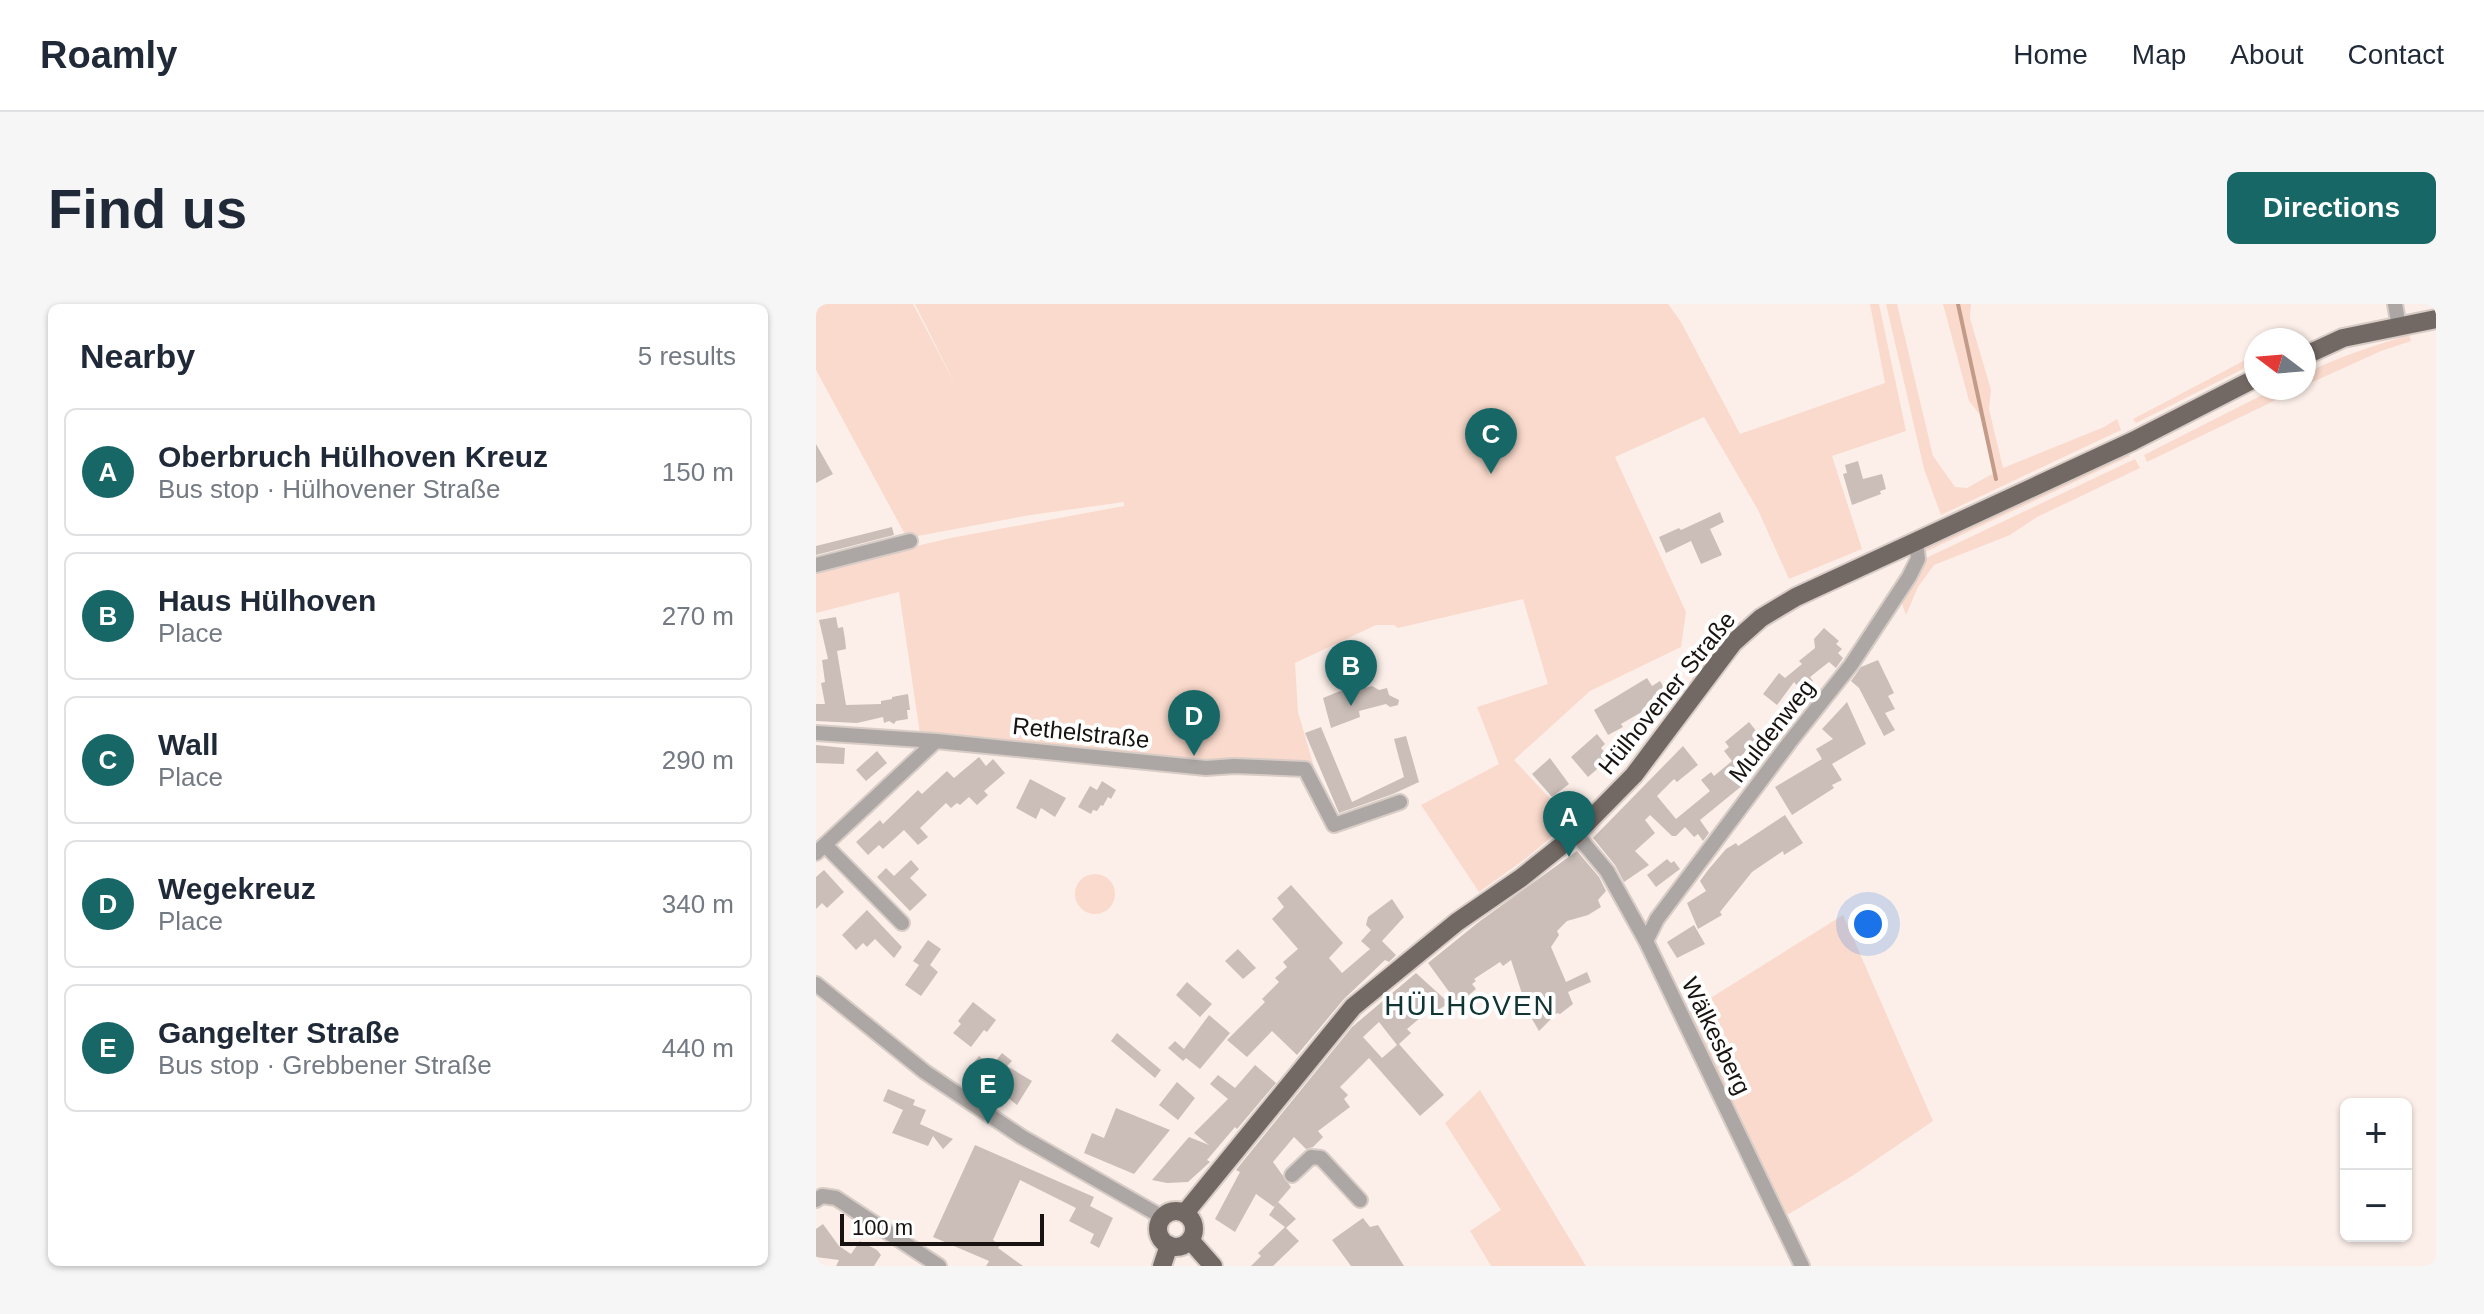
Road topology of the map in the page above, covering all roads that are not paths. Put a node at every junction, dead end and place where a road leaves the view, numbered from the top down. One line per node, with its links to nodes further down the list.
1 (2395, 304): 3 (street)
2 (2436, 319): 3 (main road)
3 (2399, 327): 4 (main road)
4 (2316, 350)
5 (2244, 384): 7 (main road, Hülhovener Straße)
6 (910, 541): 8 (street)
7 (1916, 542): 12 (main road, Hülhovener Straße); 15 (street, Muldenweg)
8 (816, 565)
9 (816, 733): 10 (street, Rethelstraße)
10 (936, 741): 11 (street, Rethelstraße); 13 (street)
11 (1400, 802)
12 (1576, 834): 15 (street, Wälkesberg); 20 (main road, Hülhovener Straße)
13 (820, 849): 14 (street)
14 (902, 923)
15 (1646, 941): 27 (street, Wälkesberg)
16 (816, 984): 21 (street)
17 (1292, 1175): 19 (street)
18 (818, 1195): 24 (street)
19 (1360, 1200)
20 (1185, 1213): 21 (main road); 22 (main road)
21 (1162, 1217): 23 (main road)
22 (1190, 1240): 23 (main road); 26 (main road)
23 (1169, 1245): 25 (main road)
24 (939, 1266)
25 (1162, 1266)
26 (1213, 1266)
27 (1802, 1266)

